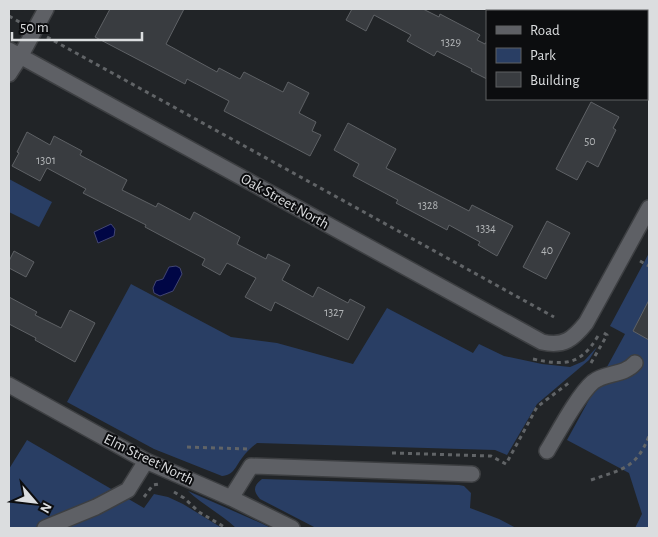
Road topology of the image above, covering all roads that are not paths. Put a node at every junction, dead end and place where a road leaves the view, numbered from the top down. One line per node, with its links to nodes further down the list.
1 (46, 9): 2 (street)
2 (14, 53): 3 (street); 4 (street, Oak Street North)
3 (9, 74)
4 (649, 208)
5 (635, 363): 7 (street)
6 (9, 385): 8 (street, Elm Street North)
7 (547, 451)
8 (146, 461): 10 (street, Elm Street North); 11 (street)
9 (472, 474): 10 (street)
10 (231, 498): 12 (street, Elm Street North)
11 (45, 528)
12 (292, 528)

